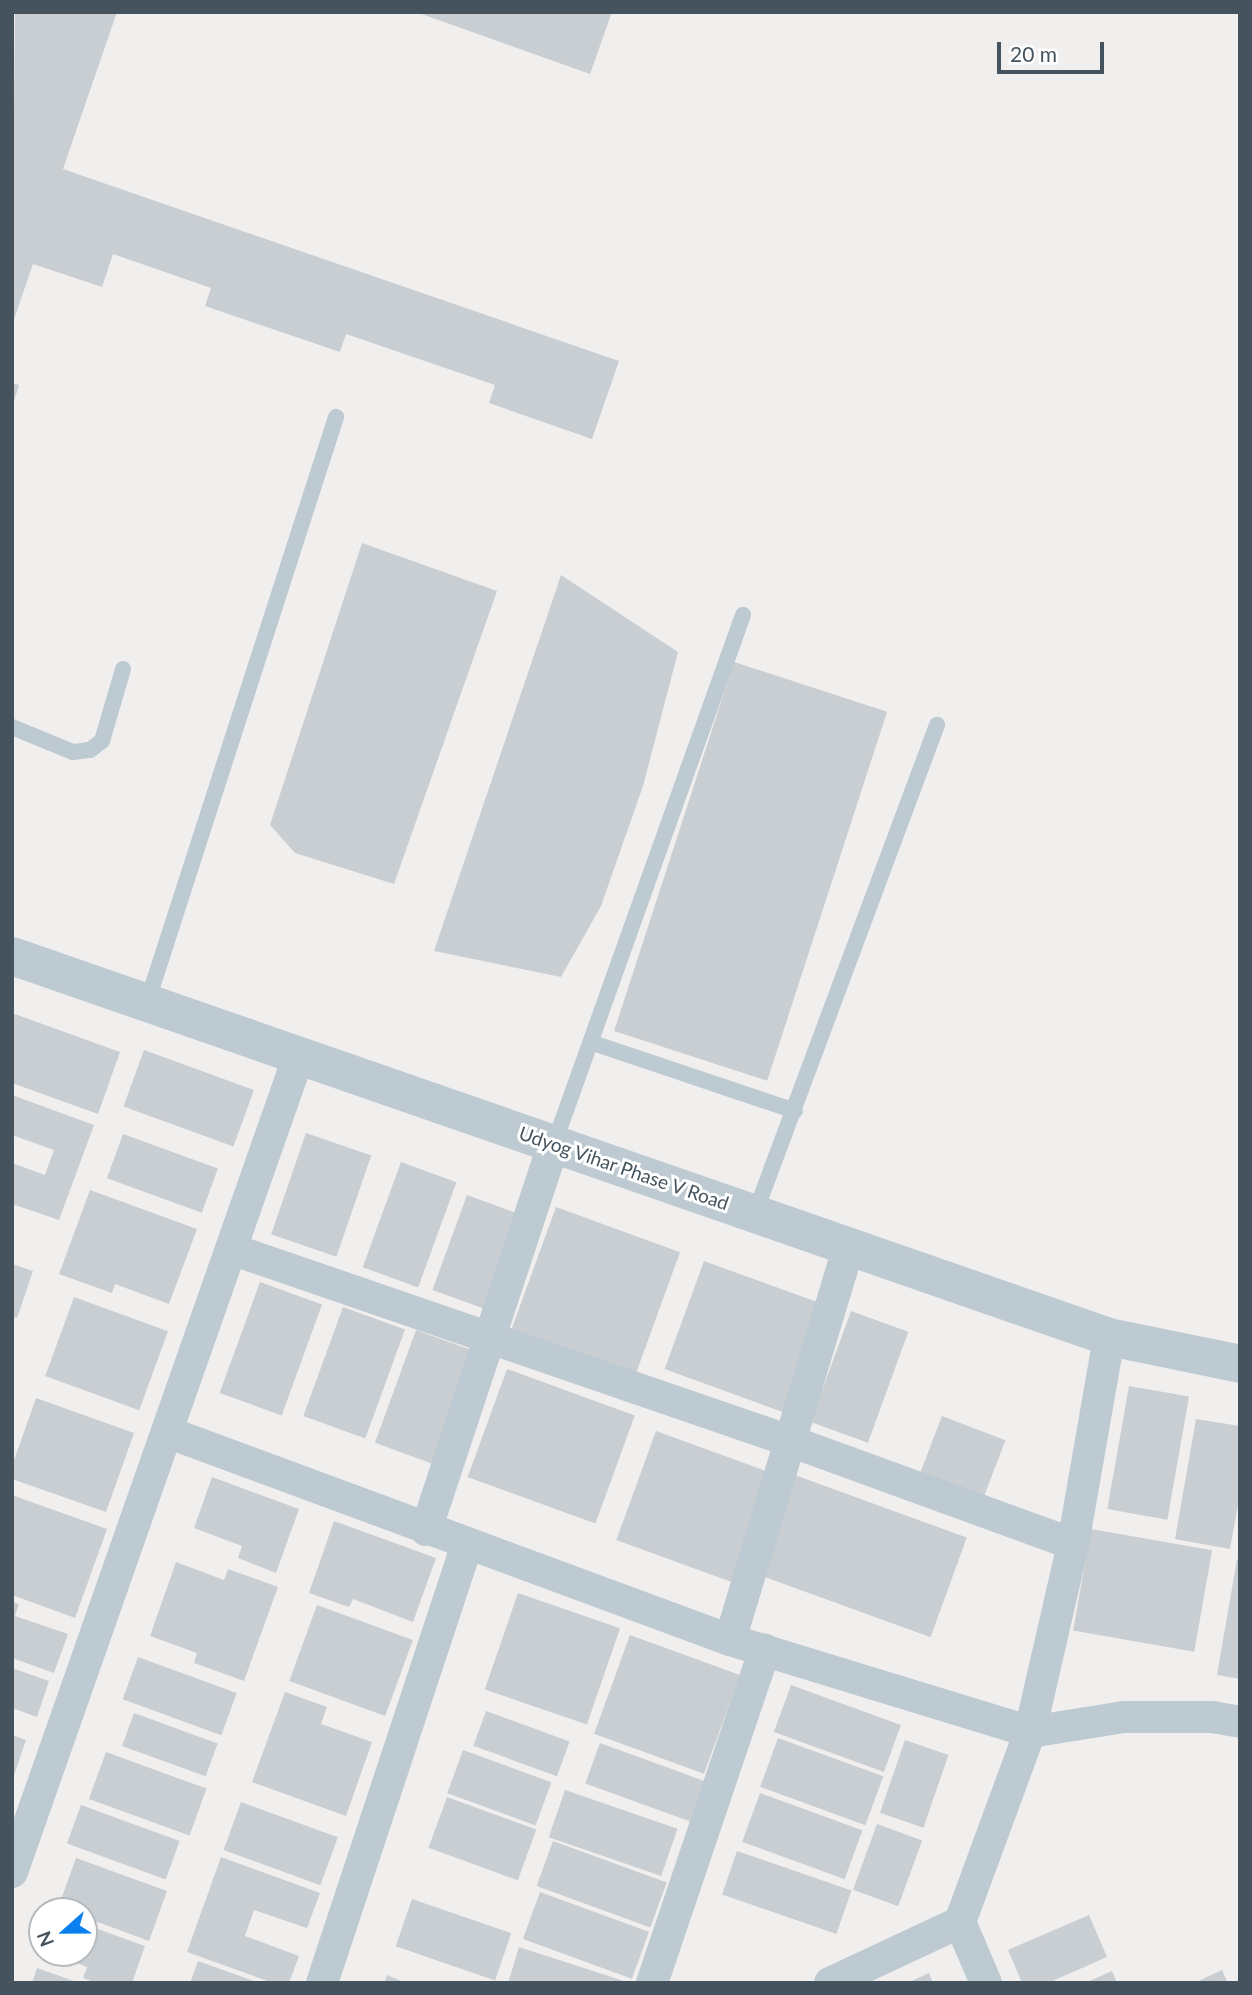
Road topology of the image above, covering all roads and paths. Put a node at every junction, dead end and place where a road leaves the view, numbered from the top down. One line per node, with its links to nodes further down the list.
1 (336, 417): 7 (lane)
2 (743, 615): 8 (lane)
3 (123, 669): 5 (lane)
4 (937, 724): 10 (lane)
5 (12, 727)
6 (12, 956): 7 (street, Udyog Vihar Phase V Road)
7 (147, 1003): 9 (street, Udyog Vihar Phase V Road)
8 (593, 1043): 10 (lane); 11 (lane)
9 (299, 1055): 11 (street, Udyog Vihar Phase V Road); 14 (street)
10 (795, 1111): 12 (lane)
11 (554, 1144): 12 (street, Udyog Vihar Phase V Road); 15 (street)
12 (755, 1213): 13 (street, Udyog Vihar Phase V Road)
13 (849, 1247): 16 (street, Udyog Vihar Phase V Road); 19 (street)
14 (231, 1249): 15 (street); 18 (street)
15 (488, 1336): 19 (street); 20 (street)
16 (1110, 1337): 17 (street, Udyog Vihar Phase V Road); 21 (street)
17 (1240, 1364)
18 (167, 1432): 20 (street); 27 (street)
19 (790, 1441): 21 (street); 23 (street)
20 (426, 1530): 22 (street)
21 (1073, 1544): 26 (street)
22 (467, 1545): 23 (street); 29 (street)
23 (730, 1640): 24 (street)
24 (765, 1650): 26 (street); 30 (street)
25 (1240, 1722): 26 (street)
26 (1030, 1732): 28 (street)
27 (12, 1872)
28 (960, 1922): 31 (street); 32 (street)
29 (322, 1983)
30 (652, 1983)
31 (830, 1983)
32 (986, 1983)

